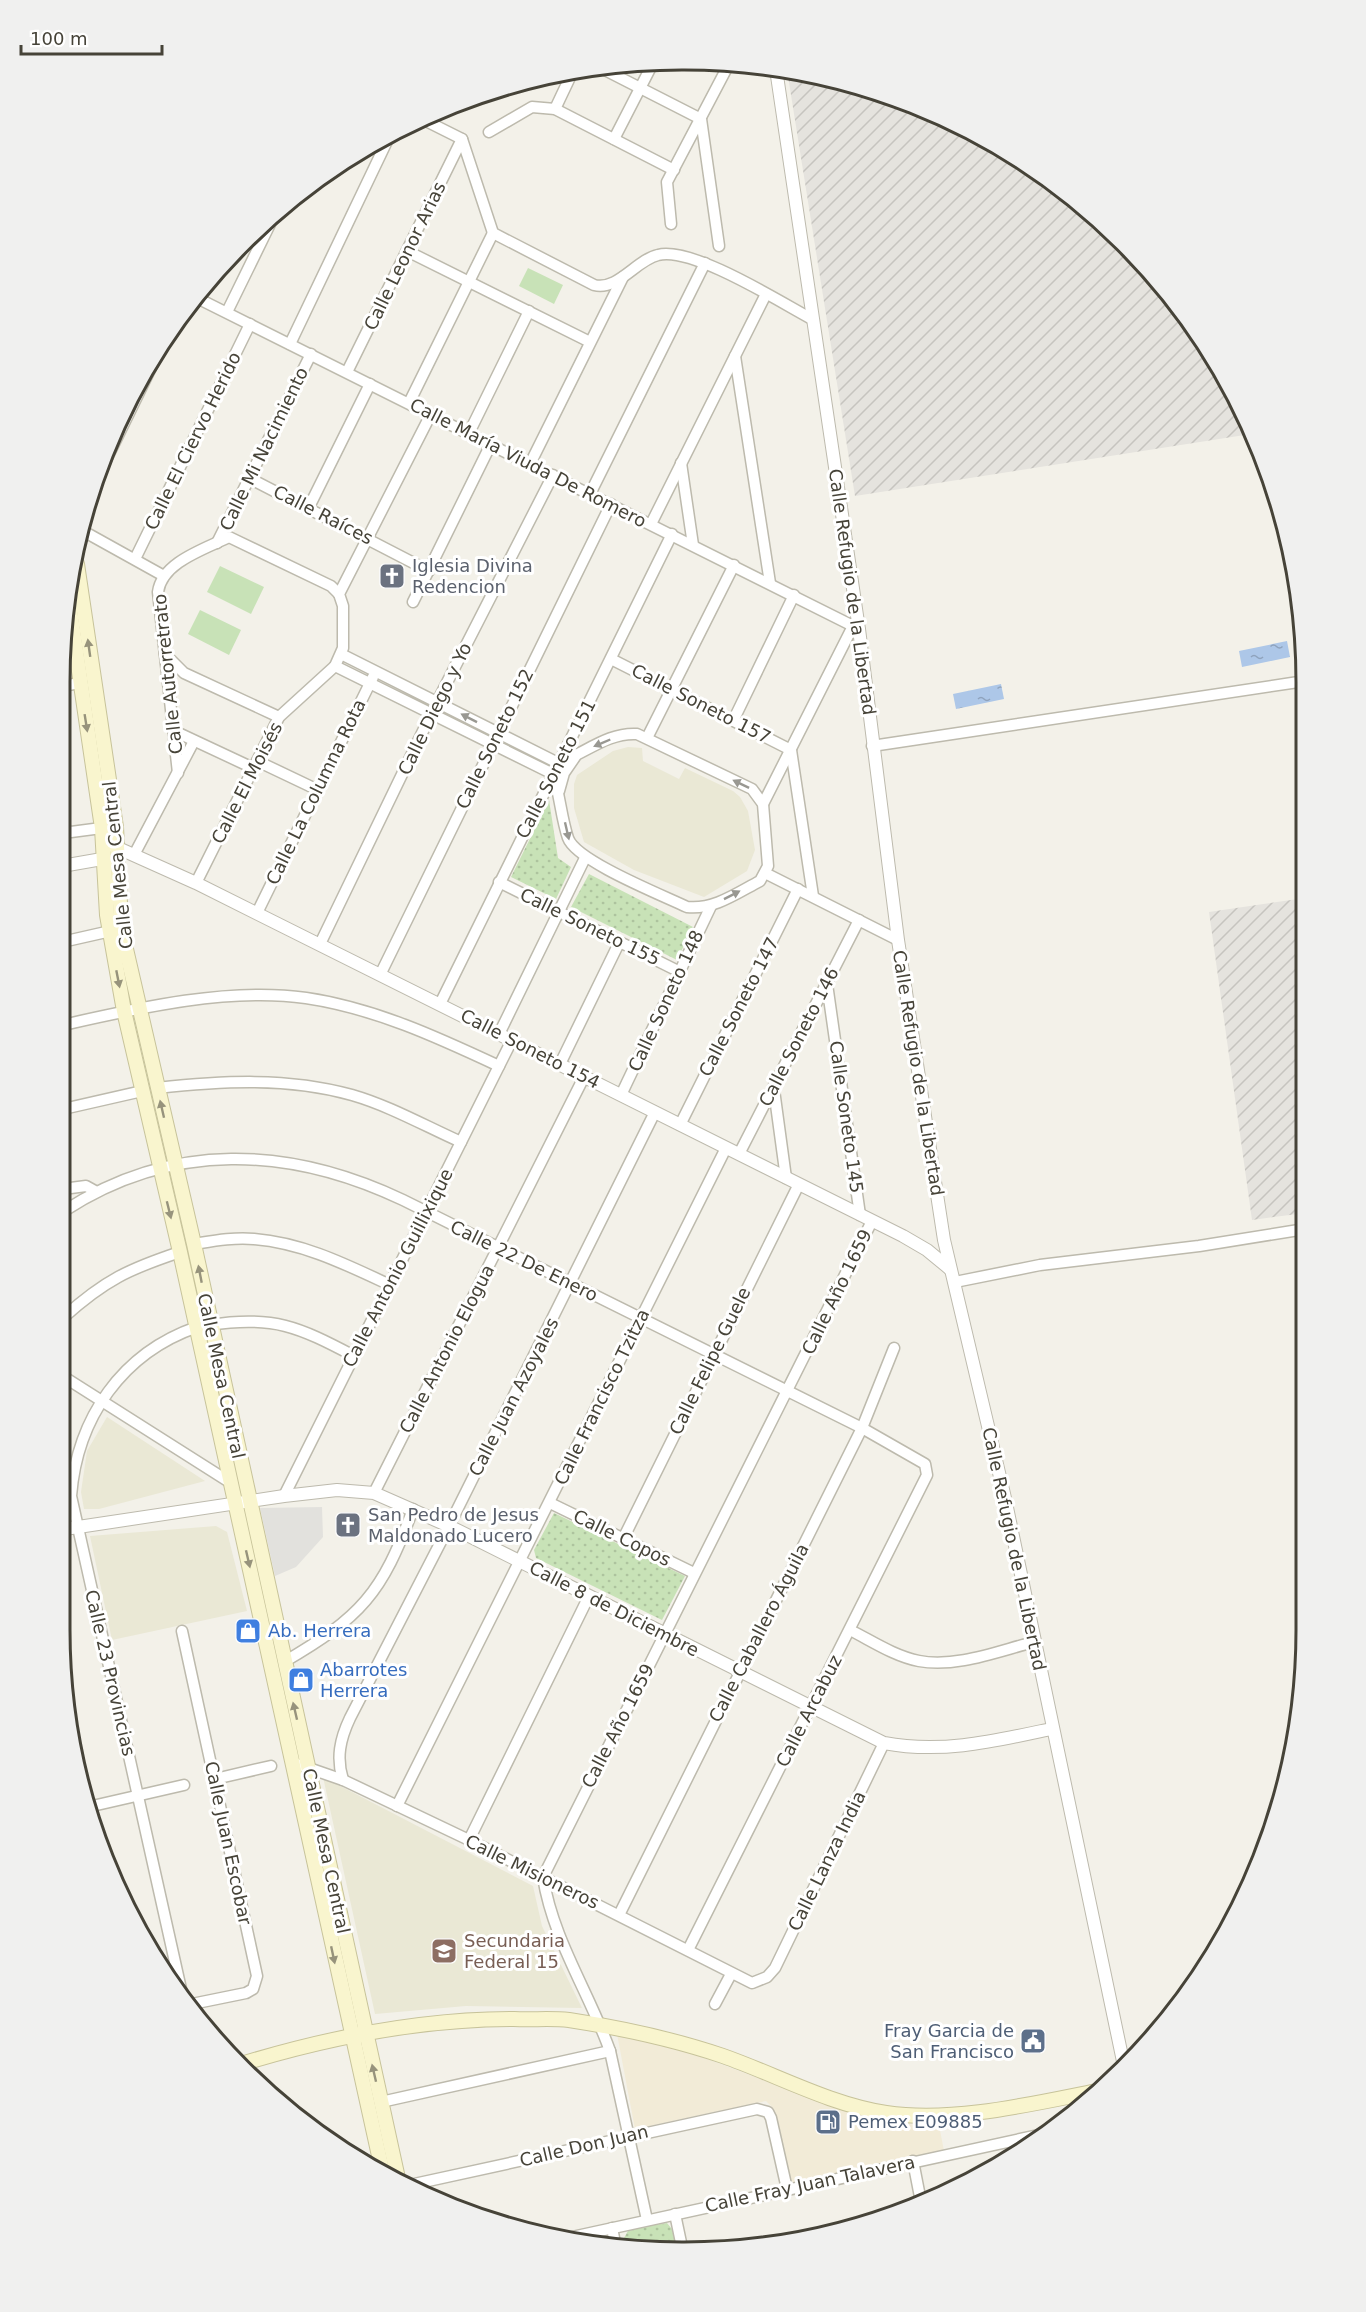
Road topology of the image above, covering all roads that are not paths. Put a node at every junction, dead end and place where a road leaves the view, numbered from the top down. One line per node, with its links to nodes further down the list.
1 (648, 72): 6 (street)
2 (725, 72): 8 (street)
3 (615, 75): 6 (street)
4 (777, 78): 27 (street, Calle Refugio de la Libertad)
5 (568, 81): 7 (street)
6 (640, 88): 8 (street); 12 (street)
7 (555, 109): 10 (street); 12 (street)
8 (702, 119): 14 (street); 18 (street)
9 (433, 124): 11 (street)
10 (489, 132)
11 (462, 139): 16 (street); 19 (street, Calle Leonor Arias)
12 (614, 139): 14 (street)
13 (383, 150): 30 (street)
14 (674, 170): 15 (street)
15 (671, 224)
16 (493, 233): 21 (street); 22 (street)
17 (264, 237): 25 (street)
18 (719, 246)
19 (407, 251): 22 (street); 33 (street, Calle Leonor Arias)
20 (705, 263): 21 (street); 23 (street); 43 (street)
21 (624, 274): 29 (street)
22 (468, 281): 26 (street); 35 (street)
23 (766, 294): 27 (street); 32 (street)
24 (204, 301): 25 (street, Calle María Viuda De Romero)
25 (227, 312): 28 (street, Calle María Viuda De Romero)
26 (529, 312): 29 (street); 37 (street)
27 (812, 319): 61 (street, Calle Refugio de la Libertad)
28 (250, 324): 30 (street, Calle María Viuda De Romero); 52 (street, Calle El Ciervo Herido)
29 (590, 342): 40 (street)
30 (290, 344): 31 (street, Calle María Viuda De Romero)
31 (311, 354): 33 (street, Calle María Viuda De Romero); 42 (street, Calle Mi Nacimiento)
32 (735, 356): 39 (street); 57 (street)
33 (347, 372): 34 (street, Calle María Viuda De Romero)
34 (370, 384): 35 (street, Calle María Viuda De Romero); 45 (street)
35 (409, 403): 36 (street, Calle María Viuda De Romero)
36 (431, 414): 37 (street, Calle María Viuda De Romero); 49 (street)
37 (469, 433): 38 (street, Calle María Viuda De Romero)
38 (491, 444): 40 (street, Calle María Viuda De Romero); 54 (street)
39 (681, 462): 46 (street); 51 (street)
40 (530, 464): 41 (street, Calle María Viuda De Romero)
41 (553, 475): 43 (street, Calle María Viuda De Romero); 73 (street, Calle Diego y Yo)
42 (249, 478): 45 (street, Calle Raíces); 50 (street, Calle Mi Nacimiento)
43 (590, 494): 44 (street, Calle María Viuda De Romero)
44 (611, 504): 46 (street, Calle María Viuda De Romero); 78 (street, Calle Soneto 152)
45 (309, 507): 49 (street, Calle Raíces)
46 (651, 524): 48 (street, Calle María Viuda De Romero)
47 (89, 534): 52 (street)
48 (672, 534): 51 (street, Calle María Viuda De Romero); 65 (street, Calle Soneto 151)
49 (368, 538): 54 (street, Calle Raíces); 58 (street)
50 (217, 543): 55 (street); 58 (street)
51 (693, 545): 53 (street, Calle María Viuda De Romero)
52 (135, 559): 55 (street)
53 (734, 565): 57 (street, Calle María Viuda De Romero); 72 (street)
54 (429, 571): 60 (street)
55 (164, 576): 63 (street, Calle Autorretrato)
56 (79, 582): 92 (main road, Calle Mesa Central, one-way to 56)
57 (770, 583): 59 (street, Calle María Viuda De Romero)
58 (339, 594): 64 (street)
59 (794, 595): 61 (street, Calle María Viuda De Romero); 76 (street)
60 (413, 602)
61 (856, 627): 82 (street, Calle Refugio de la Libertad); 83 (street)
62 (73, 632): 69 (main road, Calle Mesa Central)
63 (165, 654): 75 (street); 77 (street, Calle Autorretrato)
64 (341, 654): 66 (street); 67 (street)
65 (611, 659): 72 (street, Calle Soneto 157); 85 (street, Calle Soneto 151)
66 (335, 666): 70 (street); 75 (street, Calle El Moisés)
67 (376, 671): 70 (street, Calle La Columna Rota); 73 (street)
68 (1296, 682): 82 (street)
69 (80, 683): 71 (street); 92 (main road, Calle Mesa Central, one-way to 92)
70 (370, 683): 74 (street); 89 (street, Calle La Columna Rota)
71 (70, 685)
72 (671, 687): 76 (street, Calle Soneto 157); 79 (street)
73 (437, 702): 74 (street, Calle Diego y Yo); 78 (street, one-way to 73)
74 (431, 714): 81 (street); 113 (street, Calle Diego y Yo)
75 (279, 717): 86 (street, Calle El Moisés)
76 (734, 719): 83 (street, Calle Soneto 157)
77 (174, 732): 80 (street); 87 (street, Calle Autorretrato)
78 (498, 733): 81 (street, Calle Soneto 152); 85 (street)
79 (647, 738): 84 (street, one-way to 84); 91 (street, one-way to 79)
80 (194, 741): 86 (street); 87 (street, Calle Autorretrato)
81 (492, 744): 88 (street); 115 (street, Calle Soneto 152)
82 (872, 746): 111 (street, Calle Refugio de la Libertad)
83 (791, 750): 91 (street); 104 (street)
84 (577, 754): 85 (street); 90 (street)
85 (558, 763): 88 (street, Calle Soneto 151)
86 (255, 765): 89 (street); 102 (street, Calle El Moisés)
87 (178, 773): 96 (street, Calle Autorretrato)
88 (553, 774): 90 (street); 101 (street, Calle Soneto 151)
89 (318, 790): 106 (street, Calle La Columna Rota)
90 (559, 791): 97 (street, one-way to 97)
91 (763, 804): 100 (street)
92 (109, 827): 93 (street); 94 (main road, Calle Mesa Central); 95 (main road, Calle Mesa Central)
93 (70, 832)
94 (102, 842): 95 (street, Calle Soneto 154); 98 (main road, Calle Mesa Central)
95 (118, 847): 96 (street, Calle Soneto 154); 109 (main road, Calle Mesa Central)
96 (135, 853): 102 (street, Calle Soneto 154)
97 (585, 858): 105 (street); 107 (street)
98 (102, 859): 99 (street); 109 (main road, Calle Mesa Central)
99 (70, 865)
100 (765, 873): 103 (street); 105 (street, one-way to 100)
101 (499, 882): 107 (street, Calle Soneto 155); 117 (street, Calle Soneto 151)
102 (196, 883): 106 (street, Calle Soneto 154)
103 (798, 889): 104 (street); 132 (street, Calle Soneto 147)
104 (813, 896): 108 (street)
105 (711, 906): 114 (street, Calle Soneto 148)
106 (257, 913): 113 (street, Calle Soneto 154)
107 (559, 913): 112 (street, Calle Soneto 155); 121 (street)
108 (859, 920): 111 (street); 116 (street, Calle Soneto 146)
109 (116, 930): 110 (street); 118 (main road, Calle Mesa Central); 119 (main road, Calle Mesa Central, one-way to 119)
110 (70, 940)
111 (897, 940): 150 (street, Calle Refugio de la Libertad)
112 (618, 943): 114 (street, Calle Soneto 155); 123 (street)
113 (320, 944): 115 (street, Calle Soneto 154)
114 (680, 972): 129 (street, Calle Soneto 148)
115 (380, 975): 117 (street, Calle Soneto 154)
116 (827, 983): 127 (street, Calle Soneto 146); 144 (street, Calle Soneto 145)
117 (440, 1004): 121 (street, Calle Soneto 154)
118 (139, 1010): 119 (street); 124 (street); 126 (main road, Calle Mesa Central)
119 (124, 1011): 120 (street); 128 (main road, Calle Mesa Central)
120 (70, 1024)
121 (499, 1034): 122 (street, Calle Soneto 154)
122 (512, 1040): 123 (street, Calle Soneto 154); 124 (street, Calle Antonio Guillixique)
123 (560, 1064): 125 (street, Calle Soneto 154)
124 (499, 1066): 133 (street, Calle Antonio Guillixique)
125 (584, 1077): 129 (street, Calle Soneto 154); 148 (street, Calle Antonio Elogua)
126 (157, 1088): 133 (street); 136 (main road, Calle Mesa Central, one-way to 126)
127 (773, 1090): 135 (street, Calle Soneto 146); 138 (street)
128 (142, 1092): 130 (street); 137 (main road, Calle Mesa Central)
129 (621, 1095): 131 (street, Calle Soneto 154)
130 (70, 1107)
131 (655, 1112): 132 (street, Calle Soneto 154); 152 (street, Calle Juan Azoyales)
132 (680, 1125): 134 (street, Calle Soneto 154)
133 (461, 1142): 143 (street, Calle Antonio Guillixique)
134 (726, 1148): 135 (street, Calle Soneto 154); 155 (street, Calle Francisco Tzitza)
135 (739, 1154): 138 (street, Calle Soneto 154)
136 (175, 1166): 137 (street, Calle 22 De Enero); 143 (street, Calle 22 De Enero); 147 (main road, Calle Mesa Central)
137 (159, 1168): 141 (street, Calle 22 De Enero); 149 (main road, Calle Mesa Central, one-way to 149)
138 (786, 1178): 139 (street, Calle Soneto 154)
139 (799, 1184): 144 (street, Calle Soneto 154); 158 (street, Calle Felipe Guele)
140 (70, 1188): 141 (street, Calle 22 De Enero)
141 (95, 1191): 142 (street, Calle 22 De Enero)
142 (70, 1207)
143 (426, 1212): 148 (street, Calle 22 De Enero); 153 (street, Calle Antonio Guillixique)
144 (860, 1215): 145 (street, Calle Soneto 154)
145 (872, 1221): 150 (street, Calle Soneto 154); 161 (street, Calle Año 1659)
146 (1296, 1230): 151 (street)
147 (194, 1244): 153 (street); 156 (main road, Calle Mesa Central, one-way to 147)
148 (498, 1248): 152 (street, Calle 22 De Enero); 166 (street, Calle Antonio Elogua)
149 (180, 1252): 154 (street); 156 (main road, Calle Mesa Central)
150 (950, 1269): 151 (street, Calle Refugio de la Libertad)
151 (955, 1282): 180 (street, Calle Refugio de la Libertad)
152 (570, 1284): 155 (street, Calle 22 De Enero); 171 (street, Calle Juan Azoyales)
153 (390, 1285): 159 (street, Calle Antonio Guillixique)
154 (70, 1312)
155 (640, 1318): 158 (street, Calle 22 De Enero); 169 (street, Calle Francisco Tzitza)
156 (203, 1326): 159 (street, Calle 23 Provincias); 162 (street, Calle 23 Provincias); 165 (main road, Calle Mesa Central); 168 (main road, Calle Mesa Central)
157 (894, 1348): 163 (street, Calle Caballero Águila)
158 (713, 1354): 161 (street, Calle 22 De Enero); 173 (street, Calle Felipe Guele)
159 (354, 1356): 167 (street, Calle Antonio Guillixique)
160 (70, 1381): 162 (street)
161 (788, 1391): 163 (street, Calle 22 De Enero); 175 (street, Calle Año 1659)
162 (101, 1401): 165 (street); 172 (street, Calle 23 Provincias)
163 (862, 1428): 164 (street, Calle 22 De Enero); 182 (street, Calle Caballero Águila)
164 (927, 1469): 177 (street, Calle Arcabuz)
165 (231, 1483): 168 (main road, Calle Mesa Central)
166 (374, 1493): 167 (street, Calle 8 de Diciembre); 170 (street, Calle 8 de Diciembre)
167 (284, 1496): 168 (street, Calle 8 de Diciembre)
168 (242, 1502): 172 (street, Calle 8 de Diciembre); 181 (main road, Calle Mesa Central); 186 (main road, Calle Mesa Central, one-way to 186)
169 (550, 1503): 173 (street, Calle Copos); 174 (street, Calle Francisco Tzitza)
170 (413, 1509): 171 (street, Calle 8 de Diciembre); 181 (street)
171 (449, 1526): 174 (street, Calle 8 de Diciembre); 190 (street, Calle Juan Azoyales)
172 (71, 1528): 192 (street, Calle 23 Provincias)
173 (623, 1539): 175 (street, Calle Copos)
174 (519, 1561): 176 (street, Calle 8 de Diciembre); 194 (street, Calle Francisco Tzitza)
175 (694, 1573): 179 (street, Calle Año 1659)
176 (589, 1596): 179 (street, Calle 8 de Diciembre); 195 (street)
177 (850, 1630): 180 (street); 183 (street, Calle Arcabuz)
178 (182, 1631): 189 (street, Calle Juan Escobar)
179 (664, 1634): 182 (street, Calle 8 de Diciembre); 196 (street, Calle Año 1659)
180 (1034, 1642): 184 (street, Calle Refugio de la Libertad)
181 (284, 1662): 188 (main road, Calle Mesa Central, one-way to 181)
182 (740, 1671): 183 (street, Calle 8 de Diciembre); 197 (street, Calle Caballero Águila)
183 (811, 1707): 185 (street, Calle 8 de Diciembre); 198 (street, Calle Arcabuz)
184 (1051, 1729): 185 (street, Calle 8 de Diciembre); 208 (street, Calle Refugio de la Libertad)
185 (884, 1743): 201 (street, Calle Lanza India)
186 (294, 1763): 188 (street, Calle Misioneros); 206 (main road, Calle Mesa Central, one-way to 206)
187 (271, 1766): 189 (street)
188 (308, 1768): 190 (street, Calle Misioneros); 205 (main road, Calle Mesa Central)
189 (215, 1779): 202 (street, Calle Juan Escobar)
190 (343, 1780): 194 (street, Calle Misioneros)
191 (184, 1785): 192 (street)
192 (137, 1796): 193 (street); 199 (street, Calle 23 Provincias)
193 (96, 1805)
194 (397, 1806): 195 (street, Calle Misioneros)
195 (469, 1840): 196 (street, Calle Misioneros)
196 (543, 1877): 197 (street, Calle Misioneros); 204 (street)
197 (619, 1915): 198 (street, Calle Misioneros)
198 (688, 1950): 200 (street, Calle Misioneros)
199 (178, 1974)
200 (731, 1974): 201 (street, Calle Misioneros); 203 (street)
201 (767, 1977)
202 (198, 2004)
203 (715, 2004)
204 (601, 2026): 205 (main road); 207 (street); 210 (main road)
205 (365, 2033): 206 (main road); 211 (main road, Calle Mesa Central, one-way to 205)
206 (351, 2035): 209 (main road); 214 (main road, Calle Mesa Central)
207 (610, 2051): 211 (street); 212 (street)
208 (1122, 2056)
209 (249, 2061)
210 (1083, 2093)
211 (381, 2102): 216 (main road, Calle Mesa Central)
212 (628, 2136): 217 (street, Calle Don Juan); 218 (street, Calle Don Juan); 221 (street)
213 (1022, 2139): 215 (street, Calle Fray Juan Talavera)
214 (380, 2161)
215 (912, 2162): 218 (street, Calle Fray Juan Talavera); 219 (street)
216 (396, 2169)
217 (421, 2182)
218 (787, 2189): 220 (street, Calle Fray Juan Talavera)
219 (919, 2194)
220 (675, 2214): 221 (street, Calle Fray Juan Talavera); 225 (street)
221 (646, 2220): 222 (street, Calle Fray Juan Talavera)
222 (612, 2228): 223 (street, Calle Fray Juan Talavera); 224 (street)
223 (587, 2234)
224 (614, 2237)
225 (681, 2242)

